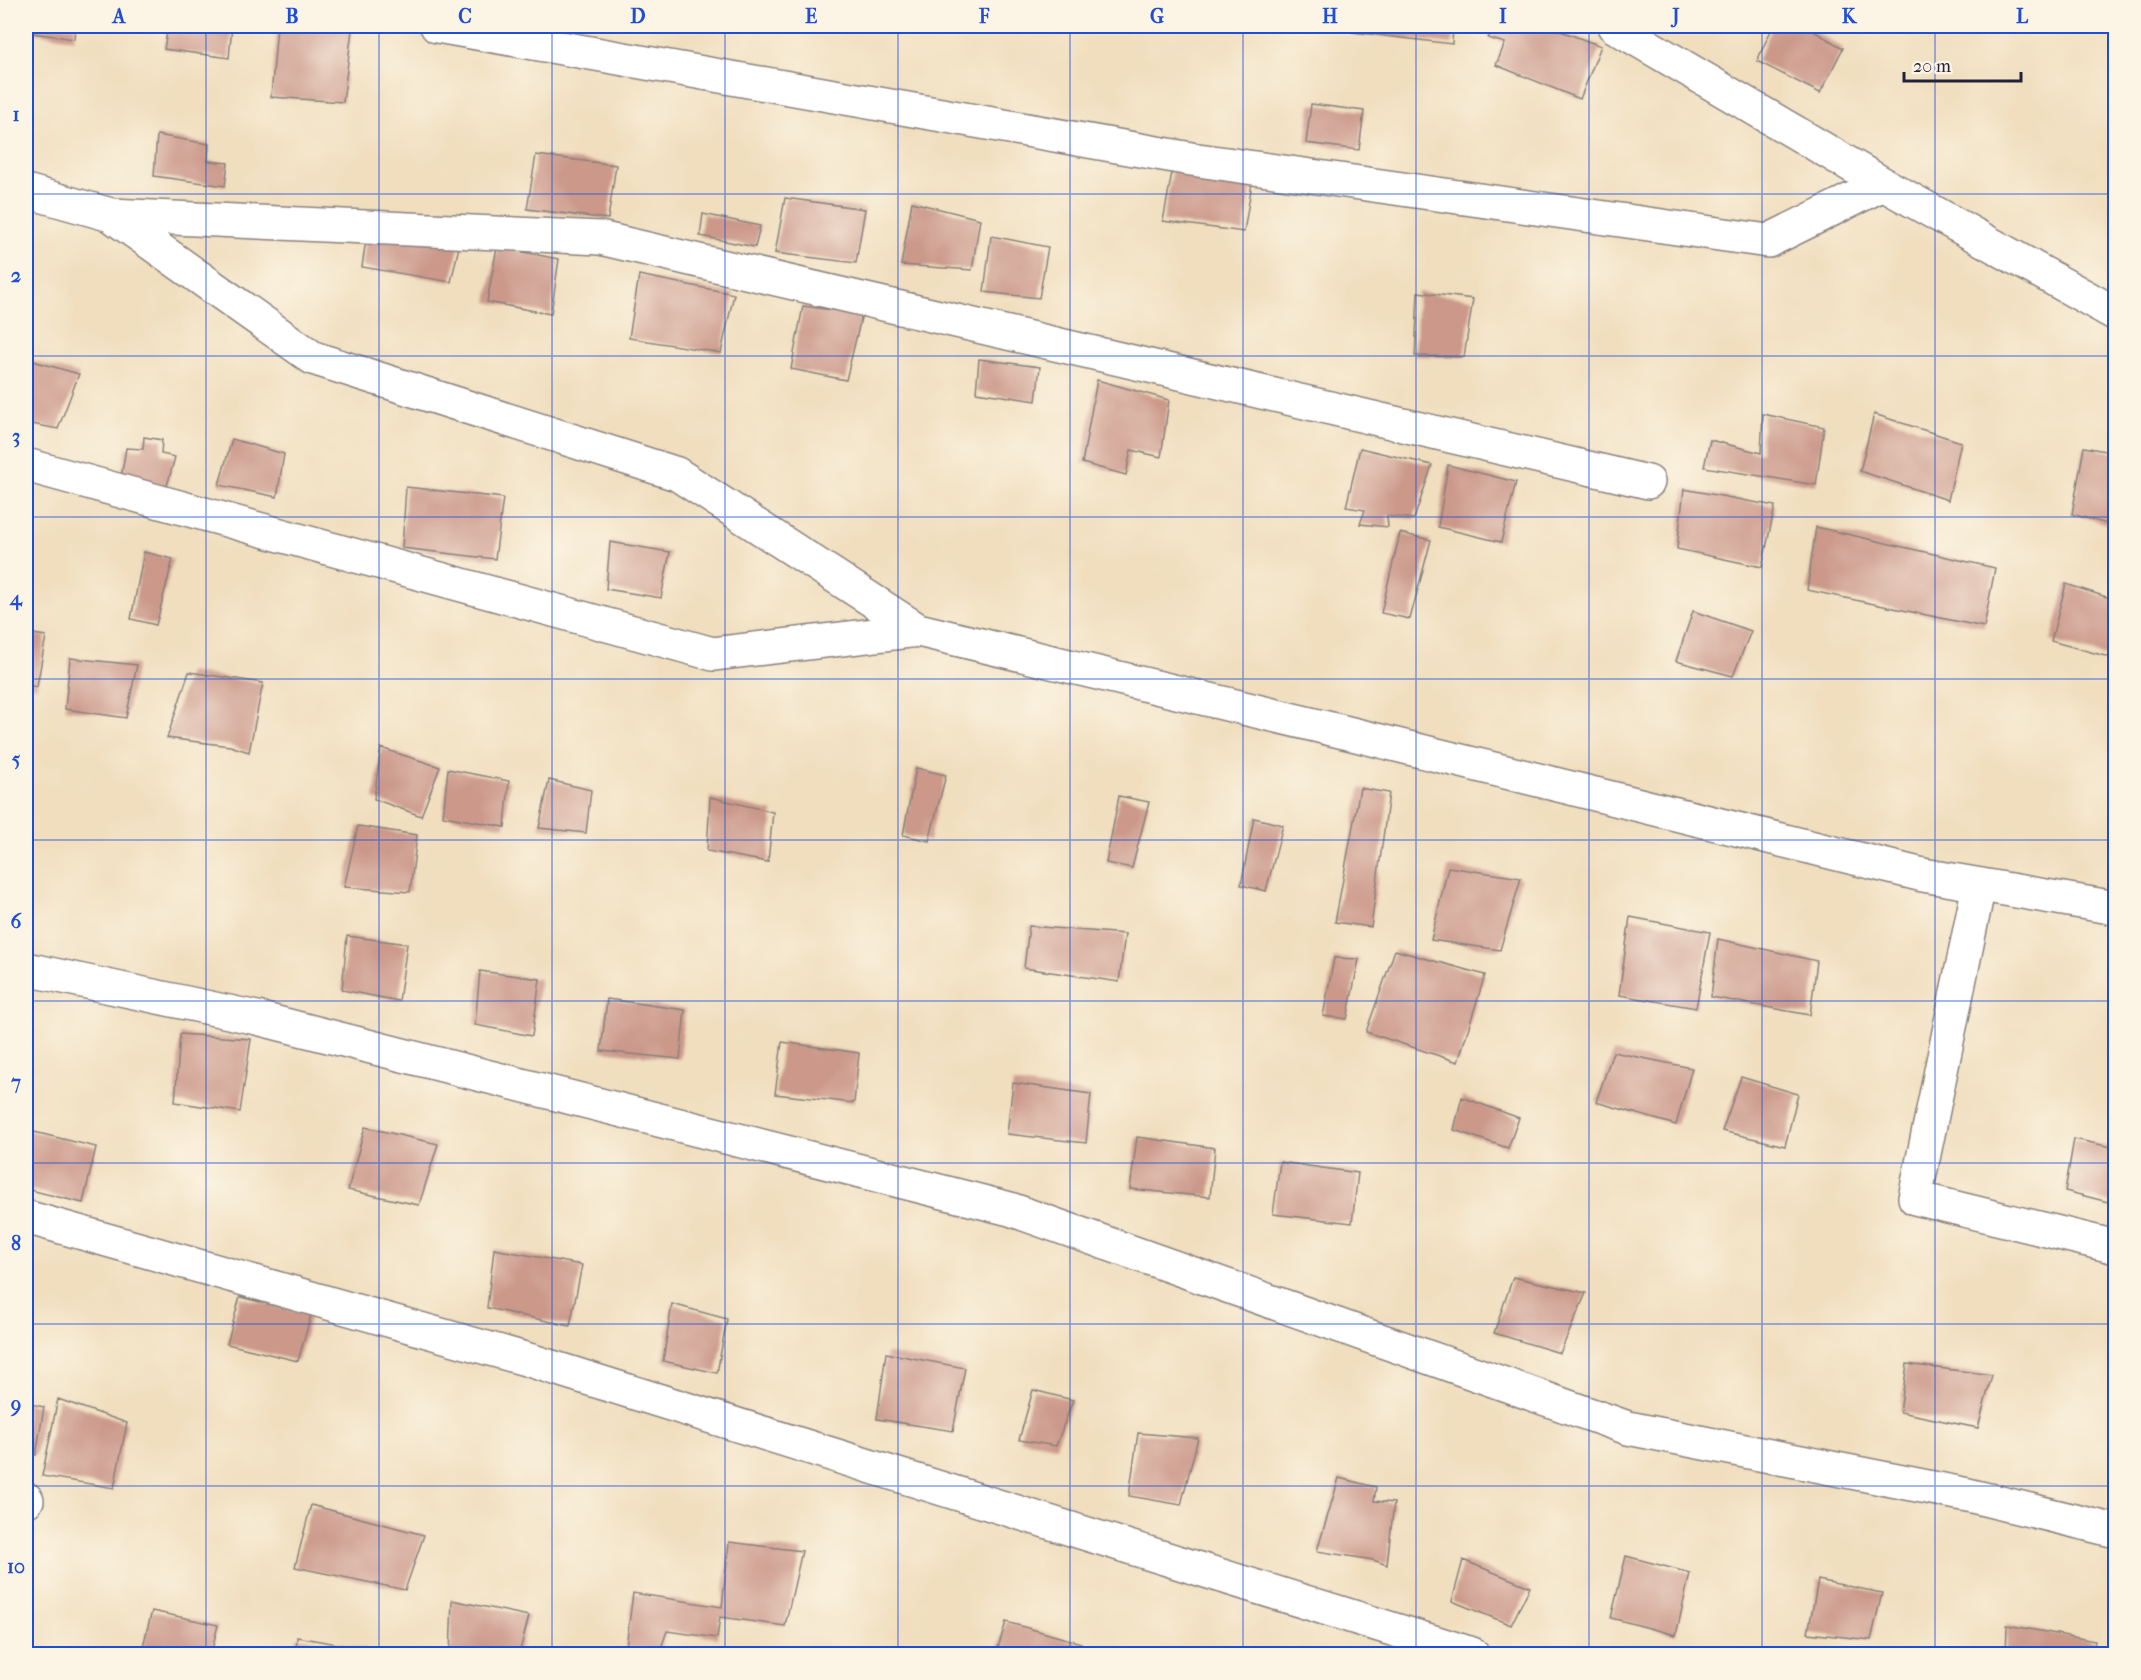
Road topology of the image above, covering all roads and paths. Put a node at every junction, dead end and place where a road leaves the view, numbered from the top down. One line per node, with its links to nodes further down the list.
1 (437, 26): 3 (street)
2 (1614, 26): 3 (street)
3 (1883, 184): 6 (street)
4 (26, 191): 5 (street)
5 (111, 215): 8 (street); 9 (street)
6 (2115, 314)
7 (26, 465): 9 (street)
8 (1648, 482)
9 (918, 630): 10 (street)
10 (1979, 885): 11 (street); 14 (street)
11 (2115, 908)
12 (26, 969): 15 (street)
13 (26, 1217): 16 (street)
14 (2115, 1247)
15 (2115, 1531)
16 (1472, 1654)

